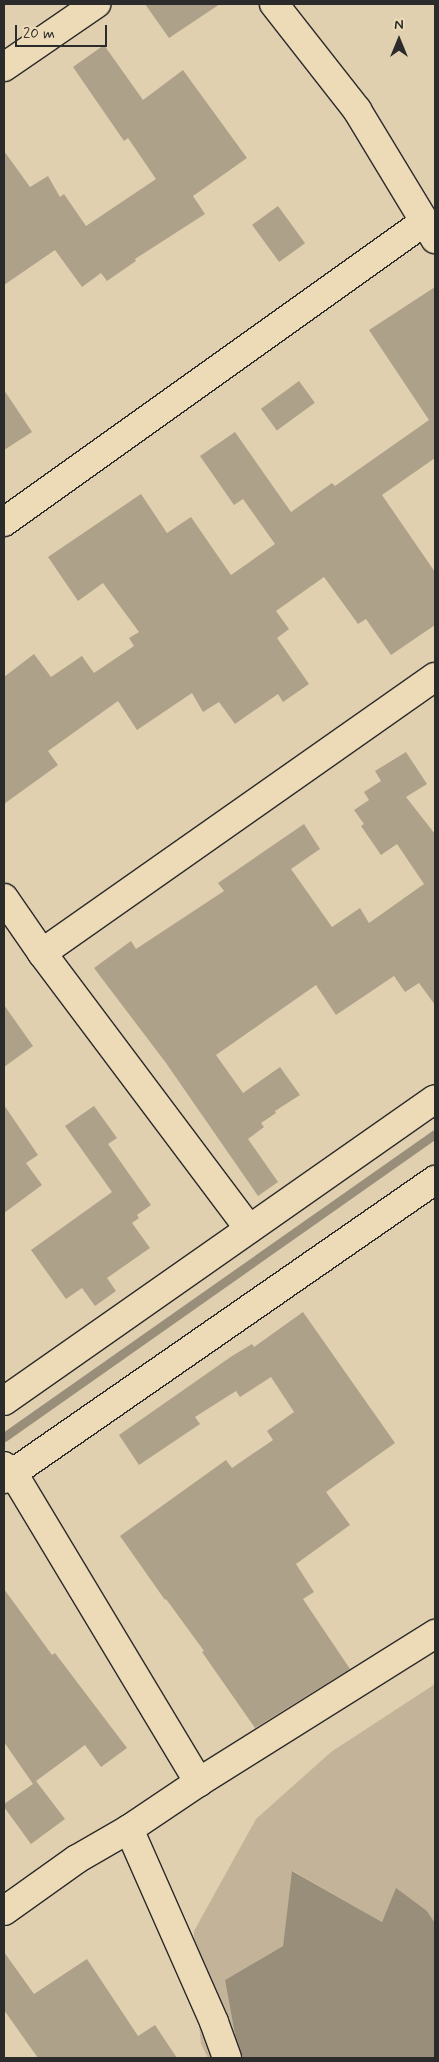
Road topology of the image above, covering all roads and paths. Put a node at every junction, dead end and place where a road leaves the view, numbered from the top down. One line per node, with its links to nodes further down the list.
1 (96, 4): 3 (street)
2 (274, 4): 4 (street)
3 (4, 67)
4 (429, 230): 5 (street)
5 (4, 522)
6 (435, 677): 8 (street)
7 (4, 898): 8 (street)
8 (42, 953): 11 (street)
9 (435, 1099): 11 (street)
10 (435, 1180): 13 (street)
11 (249, 1229): 12 (street)
12 (4, 1401)
13 (7, 1472): 15 (street)
14 (435, 1634): 15 (street)
15 (199, 1782): 16 (street)
16 (129, 1829): 17 (street); 18 (street)
17 (4, 1911)
18 (228, 2058)

